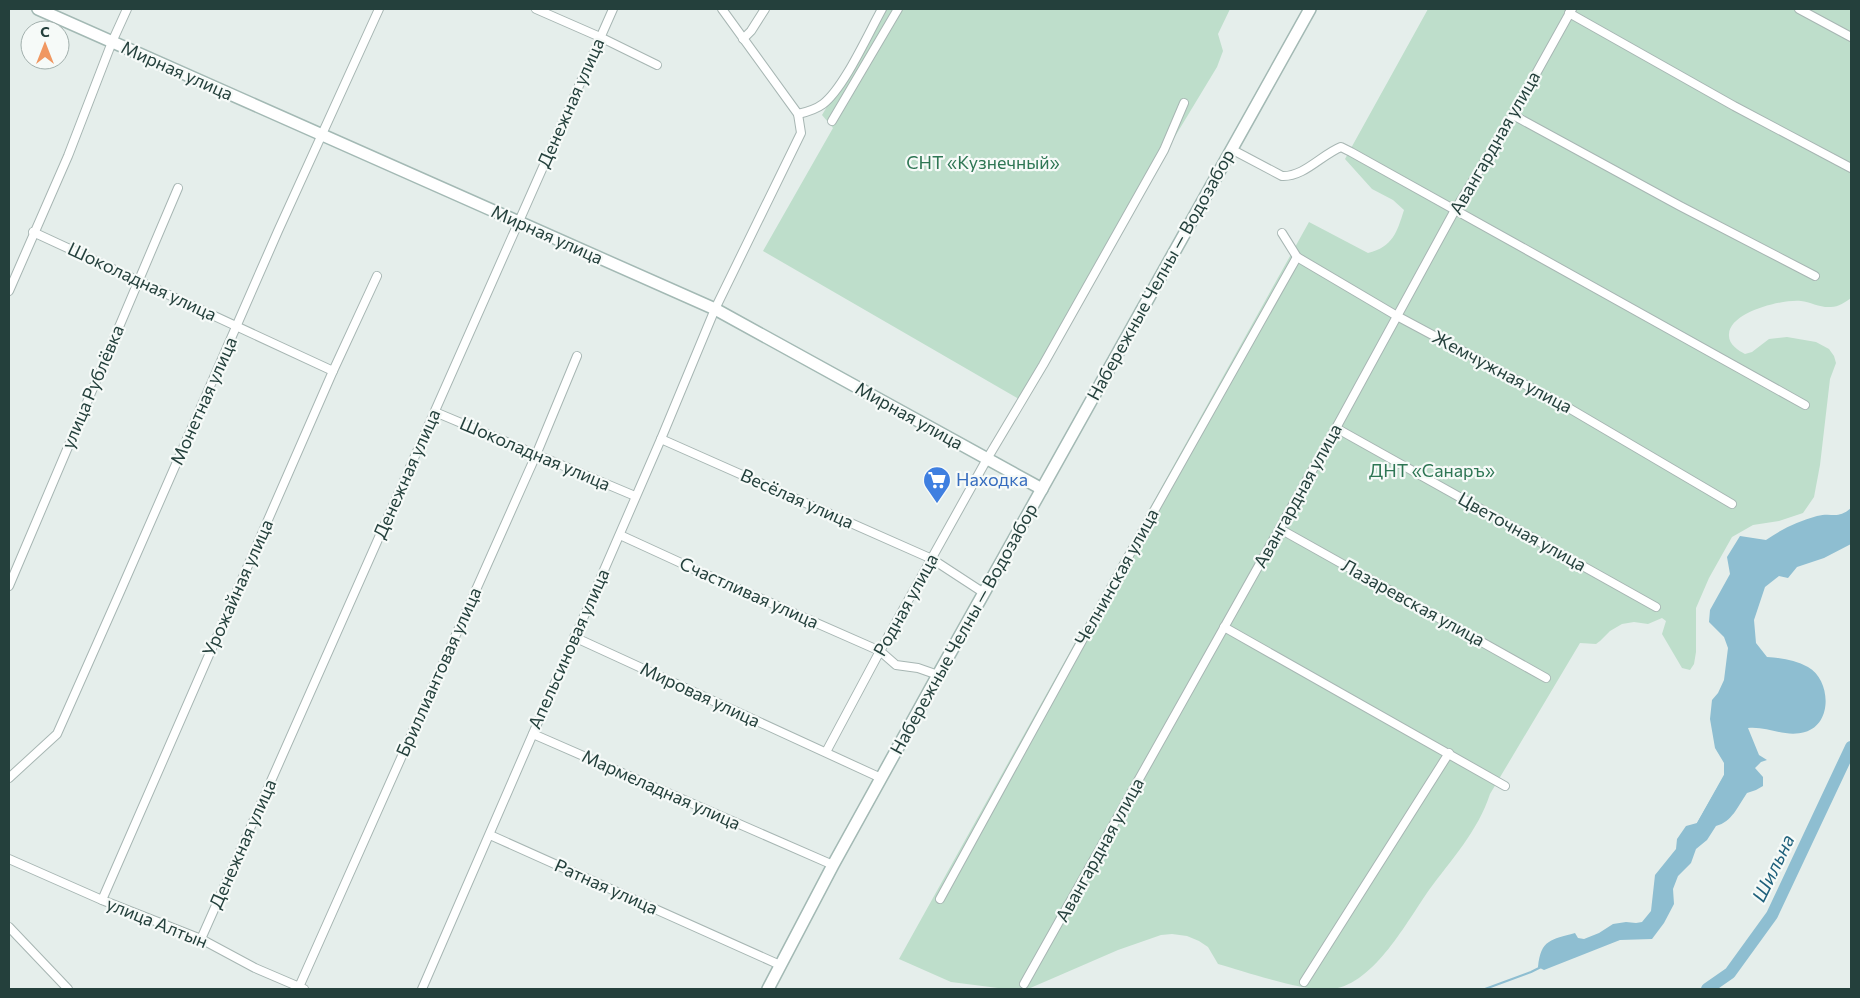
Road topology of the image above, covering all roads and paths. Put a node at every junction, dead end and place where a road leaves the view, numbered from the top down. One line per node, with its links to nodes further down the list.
1 (38, 9): 16 (main road, Мирная улица)
2 (127, 9): 16 (street)
3 (379, 9): 22 (street, Монетная улица)
4 (536, 9): 13 (street)
5 (613, 9): 13 (street, Денежная улица)
6 (722, 9): 15 (street)
7 (765, 9): 15 (street)
8 (882, 9): 19 (street)
9 (898, 9): 21 (street)
10 (1310, 9): 23 (main road, Набережные Челны — Водозабор)
11 (1799, 9): 14 (street)
12 (1570, 11): 20 (street, Авангардная улица); 24 (street)
13 (600, 36): 17 (street); 27 (street, Денежная улица)
14 (1851, 37)
15 (743, 39): 19 (street)
16 (112, 42): 22 (main road, Мирная улица); 28 (street)
17 (657, 65)
18 (1184, 103): 45 (street, Родная улица)
19 (798, 114): 35 (street, Апельсиновая улица)
20 (1513, 115): 26 (street, Авангардная улица); 32 (street)
21 (832, 121)
22 (322, 135): 27 (main road, Мирная улица); 37 (street, Монетная улица)
23 (1231, 149): 26 (street); 46 (main road, Набережные Челны — Водозабор)
24 (1851, 168)
25 (178, 188): 33 (street, улица Рублёвка)
26 (1455, 210): 36 (street, Авангардная улица); 40 (street)
27 (518, 222): 35 (main road, Мирная улица); 41 (street, Денежная улица)
28 (33, 232): 33 (street, Шоколадная улица); 34 (street)
29 (1282, 232): 30 (street, Жемчужная улица)
30 (1297, 257): 36 (street, Жемчужная улица); 69 (street, Челнинская улица)
31 (377, 276): 39 (street, Урожайная улица)
32 (1815, 276)
33 (138, 281): 37 (street, Шоколадная улица); 52 (street, улица Рублёвка)
34 (9, 290)
35 (715, 309): 43 (street, Апельсиновая улица); 45 (main road, Мирная улица)
36 (1397, 316): 42 (street, Авангардная улица); 48 (street, Жемчужная улица)
37 (237, 326): 39 (street, Шоколадная улица); 63 (street, Монетная улица)
38 (577, 356): 44 (street, Бриллиантовая улица)
39 (333, 371): 70 (street, Урожайная улица)
40 (1805, 405)
41 (435, 412): 44 (street, Шоколадная улица); 72 (street, Денежная улица)
42 (1336, 428): 49 (street, Авангардная улица); 54 (street, Цветочная улица)
43 (661, 439): 47 (street, Апельсиновая улица); 51 (street, Весёлая улица)
44 (536, 455): 47 (street, Шоколадная улица); 76 (street, Бриллиантовая улица)
45 (987, 459): 46 (main road, Мирная улица); 51 (street, Родная улица)
46 (1042, 489): 53 (main road, Набережные Челны — Водозабор)
47 (635, 496): 50 (street, Апельсиновая улица)
48 (1732, 504)
49 (1280, 529): 55 (street, Авангардная улица); 59 (street, Лазаревская улица)
50 (620, 534): 56 (street, Апельсиновая улица); 57 (street, Счастливая улица)
51 (932, 559): 53 (street, Весёлая улица); 57 (street, Родная улица)
52 (9, 586)
53 (984, 593): 58 (main road, Набережные Челны — Водозабор)
54 (1656, 607)
55 (1224, 627): 62 (street); 75 (street, Авангардная улица)
56 (574, 637): 60 (street, Апельсиновая улица); 61 (street, Мировая улица)
57 (880, 651): 58 (street, Счастливая улица); 61 (street, Родная улица)
58 (938, 675): 64 (main road, Набережные Челны — Водозабор)
59 (1546, 678)
60 (533, 734): 66 (street, Апельсиновая улица); 68 (street, Мармеладная улица)
61 (826, 752): 64 (street, Мировая улица)
62 (1449, 752): 65 (street); 74 (street)
63 (9, 778)
64 (882, 778): 68 (main road, Набережные Челны — Водозабор)
65 (1505, 786)
66 (490, 835): 73 (street, Ратная улица); 78 (street, Апельсиновая улица)
67 (9, 859): 70 (street, улица Алтын)
68 (833, 865): 73 (main road, Набережные Челны — Водозабор)
69 (940, 899)
70 (102, 900): 72 (street, улица Алтын)
71 (9, 927): 77 (street)
72 (201, 939): 76 (street, улица Алтын)
73 (780, 965): 79 (main road, Набережные Челны — Водозабор)
74 (1304, 982)
75 (1024, 984)
76 (302, 988)
77 (68, 989)
78 (422, 989)
79 (768, 989)

